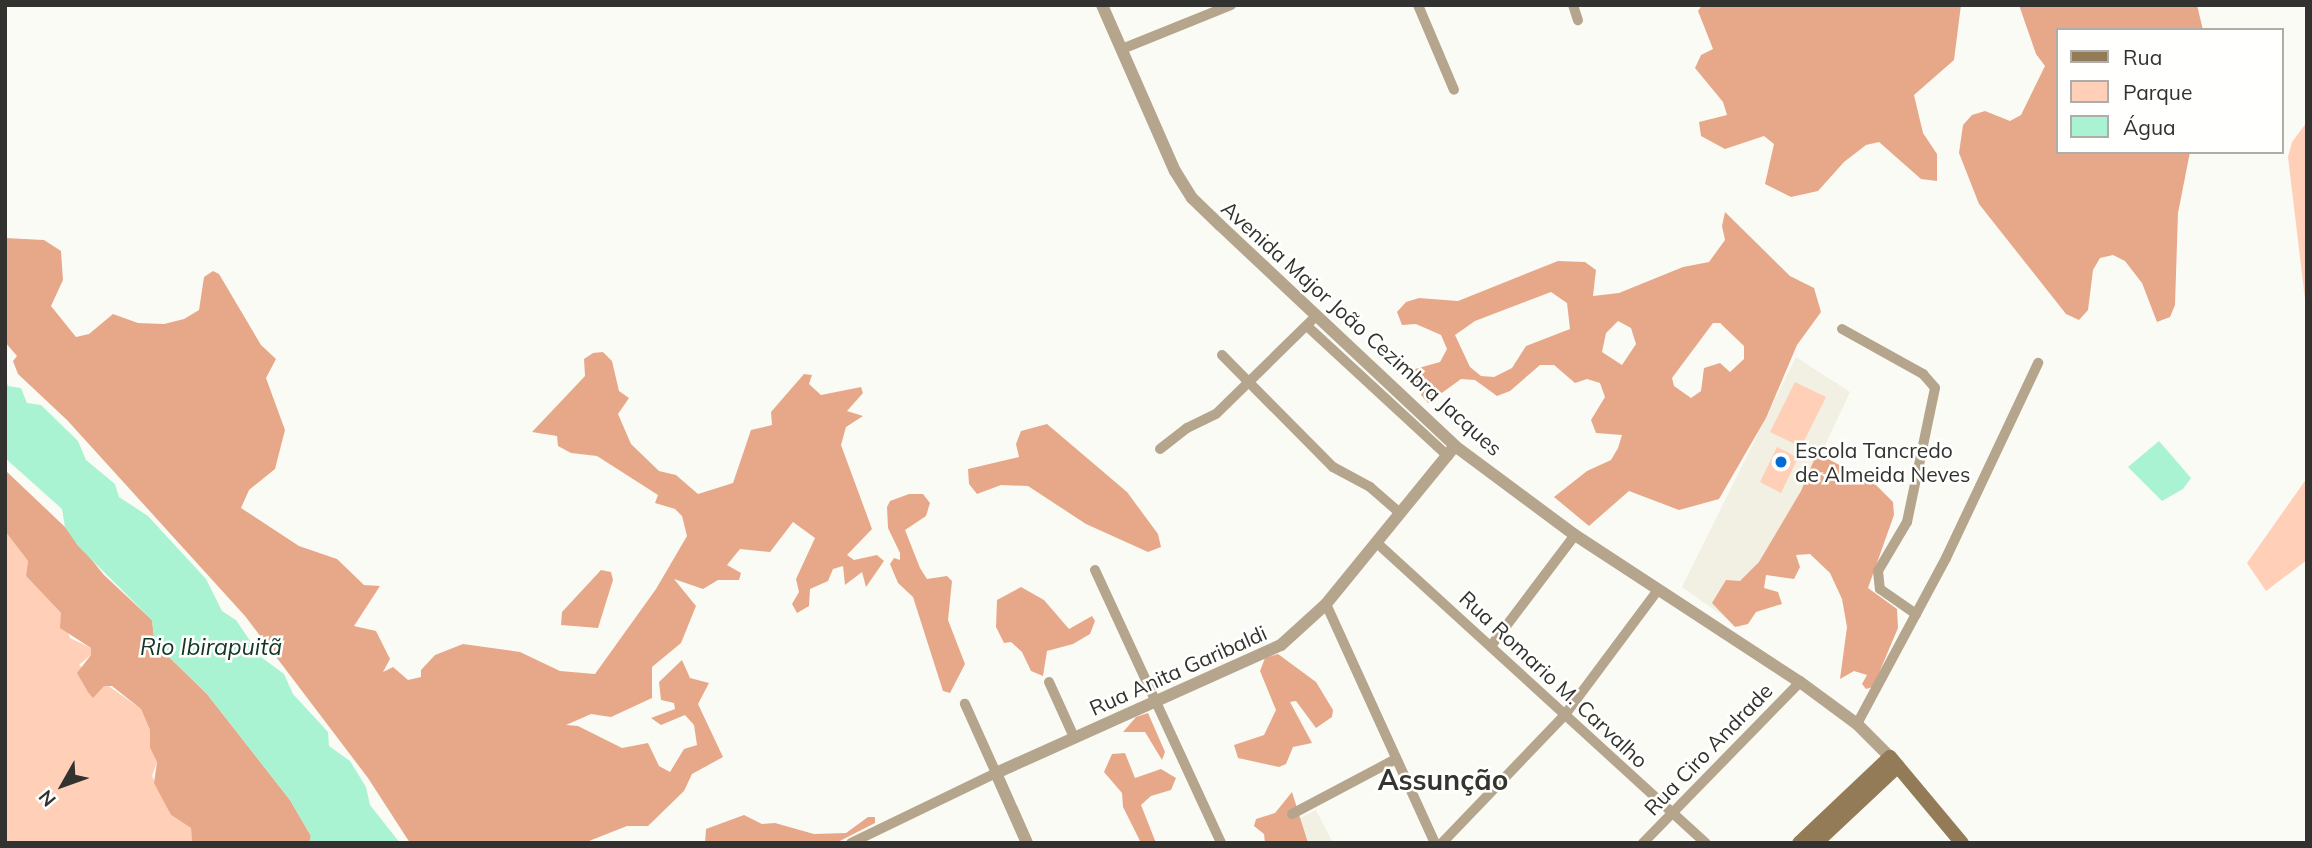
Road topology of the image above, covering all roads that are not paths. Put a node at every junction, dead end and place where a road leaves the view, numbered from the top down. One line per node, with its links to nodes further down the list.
1 (1102, 5): 6 (street, Avenida Major João Cezimbra Jacques)
2 (1231, 5): 6 (street)
3 (1419, 5): 7 (street)
4 (1573, 5): 5 (street)
5 (1578, 20)
6 (1122, 49): 8 (street, Avenida Major João Cezimbra Jacques)
7 (1454, 90)
8 (1311, 321): 12 (street); 14 (street, Avenida Major João Cezimbra Jacques)
9 (1842, 330): 21 (street)
10 (1222, 355): 12 (street)
11 (2038, 363): 21 (street)
12 (1249, 383): 13 (street); 15 (street)
13 (1160, 449)
14 (1451, 451): 15 (street, Rua Anita Garibaldi); 16 (street, Avenida Major João Cezimbra Jacques)
15 (1400, 513): 17 (street, Rua Anita Garibaldi)
16 (1575, 534): 19 (street, Avenida Major João Cezimbra Jacques); 22 (street)
17 (1377, 543): 20 (street, Rua Anita Garibaldi); 22 (street, Rua Romario M. Carvalho)
18 (1095, 570): 25 (street)
19 (1658, 590): 24 (street, Avenida Major João Cezimbra Jacques); 27 (street)
20 (1326, 604): 25 (street, Rua Anita Garibaldi); 30 (street)
21 (1916, 614): 28 (street)
22 (1491, 646): 27 (street, Rua Romario M. Carvalho)
23 (1049, 682): 29 (street)
24 (1800, 682): 28 (street, Avenida Major João Cezimbra Jacques); 35 (street, Rua Ciro Andrade)
25 (1155, 701): 29 (street, Rua Anita Garibaldi); 39 (street)
26 (965, 704): 32 (street)
27 (1564, 716): 35 (street, Rua Romario M. Carvalho); 41 (street)
28 (1857, 724): 31 (street, Avenida Major João Cezimbra Jacques)
29 (1074, 737): 32 (street, Rua Anita Garibaldi)
30 (1396, 759): 34 (street); 40 (street)
31 (1894, 762): 33 (main road); 36 (main road)
32 (996, 773): 37 (street, Rua Anita Garibaldi); 38 (street)
33 (1841, 812): 44 (main road); 45 (main road)
34 (1292, 814)
35 (1672, 814): 42 (street, Rua Ciro Andrade); 43 (street, Rua Romario M. Carvalho)
36 (1963, 842)
37 (851, 843)
38 (1027, 843)
39 (1221, 843)
40 (1435, 843)
41 (1442, 843)
42 (1643, 843)
43 (1704, 843)
44 (1799, 843)
45 (1816, 843)

